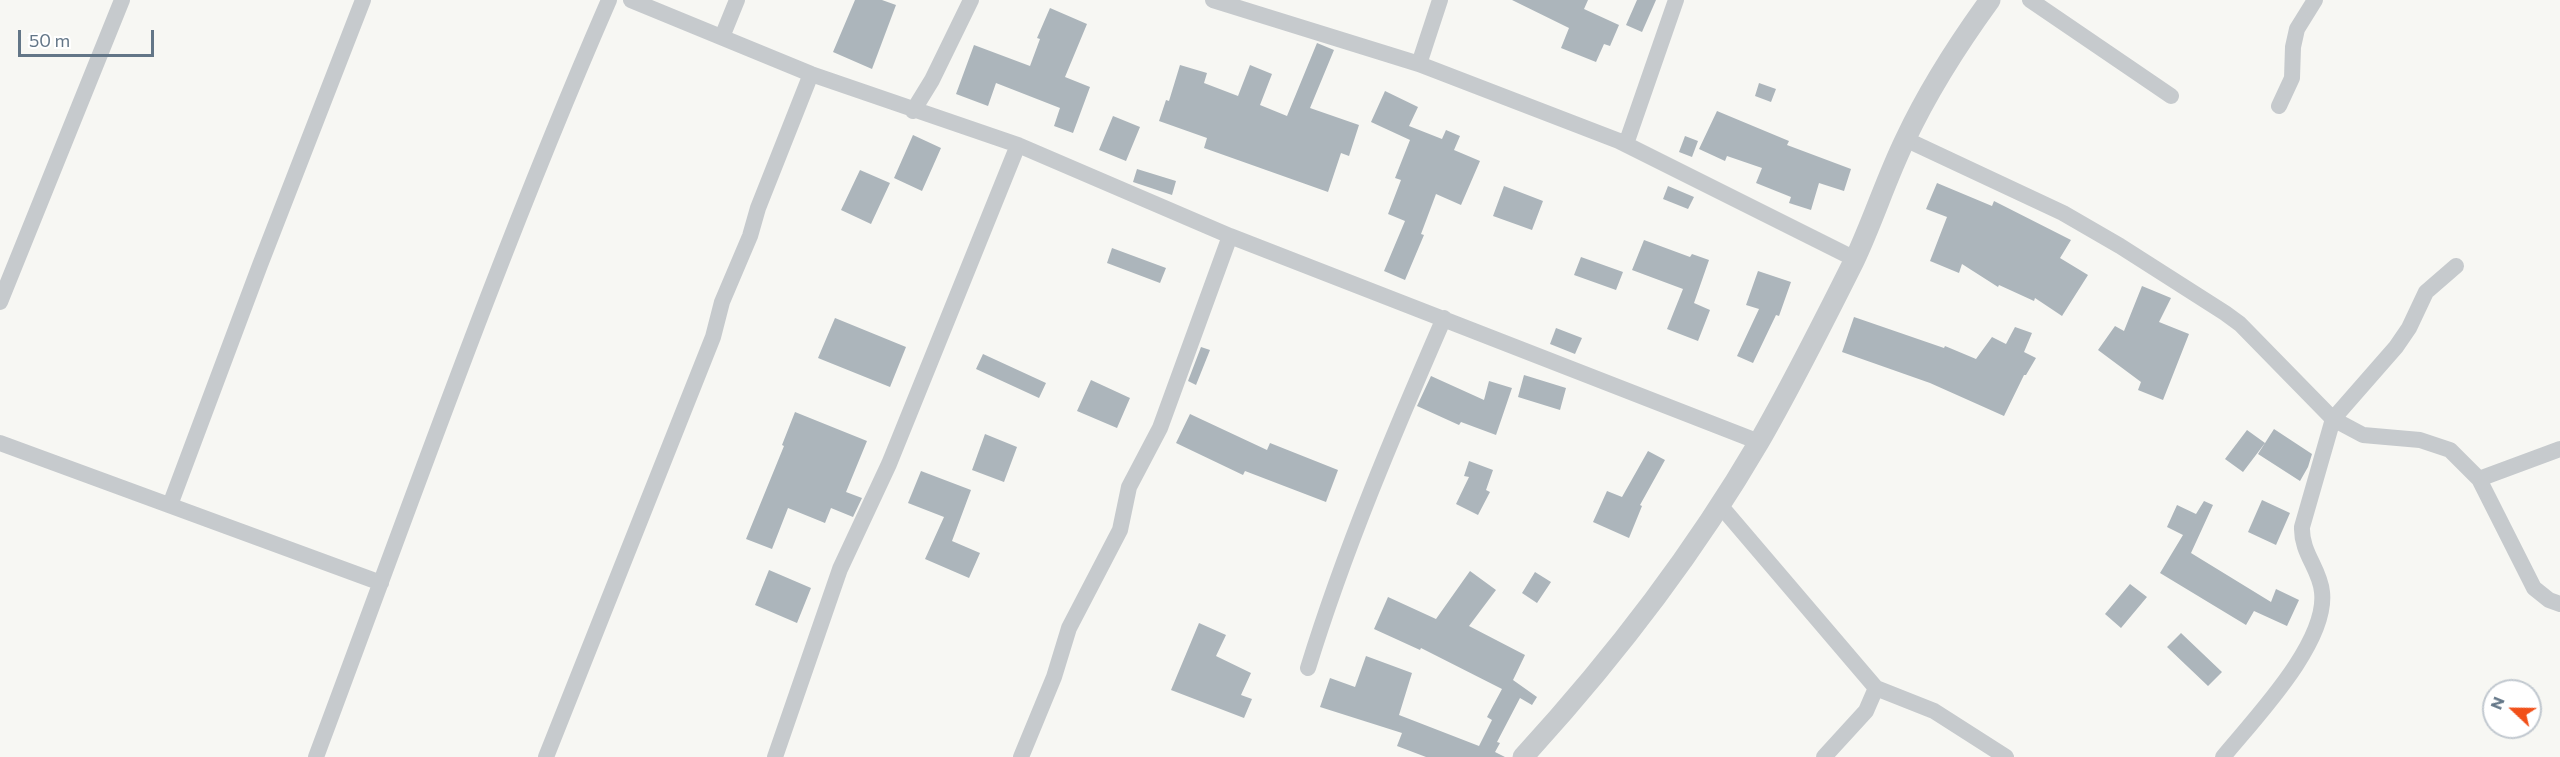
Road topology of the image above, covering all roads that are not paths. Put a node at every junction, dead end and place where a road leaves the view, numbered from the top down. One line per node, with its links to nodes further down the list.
1 (122, 0): 25 (street)
2 (363, 0): 33 (street)
3 (609, 0): 34 (street)
4 (631, 0): 13 (street)
5 (737, 0): 13 (street)
6 (971, 0): 18 (street)
7 (1440, 0): 14 (street)
8 (1676, 0): 20 (street)
9 (1990, 0): 19 (street)
10 (2030, 0): 16 (street)
11 (2315, 0): 17 (street)
12 (1217, 1): 14 (street)
13 (722, 37): 15 (street)
14 (1419, 64): 20 (street)
15 (811, 74): 18 (street); 39 (street)
16 (2171, 96)
17 (2279, 106)
18 (913, 111): 21 (street)
19 (1905, 139): 23 (street); 27 (street)
20 (1626, 144): 23 (street)
21 (1018, 145): 22 (street); 40 (street)
22 (1230, 236): 26 (street); 41 (street)
23 (1855, 259): 28 (street)
24 (2456, 266): 27 (street)
25 (0, 302)
26 (1444, 318): 28 (street); 36 (street)
27 (2333, 419): 31 (street); 45 (street)
28 (1759, 442): 32 (street)
29 (0, 443): 33 (street)
30 (2560, 449): 31 (street)
31 (2479, 479): 35 (street)
32 (1719, 504): 37 (street); 42 (street)
33 (170, 505): 34 (street)
34 (381, 583): 38 (street)
35 (2560, 604)
36 (1308, 668)
37 (1876, 688): 43 (street); 44 (street)
38 (316, 757)
39 (546, 757)
40 (775, 757)
41 (1021, 757)
42 (1523, 757)
43 (1824, 757)
44 (2006, 757)
45 (2223, 757)

